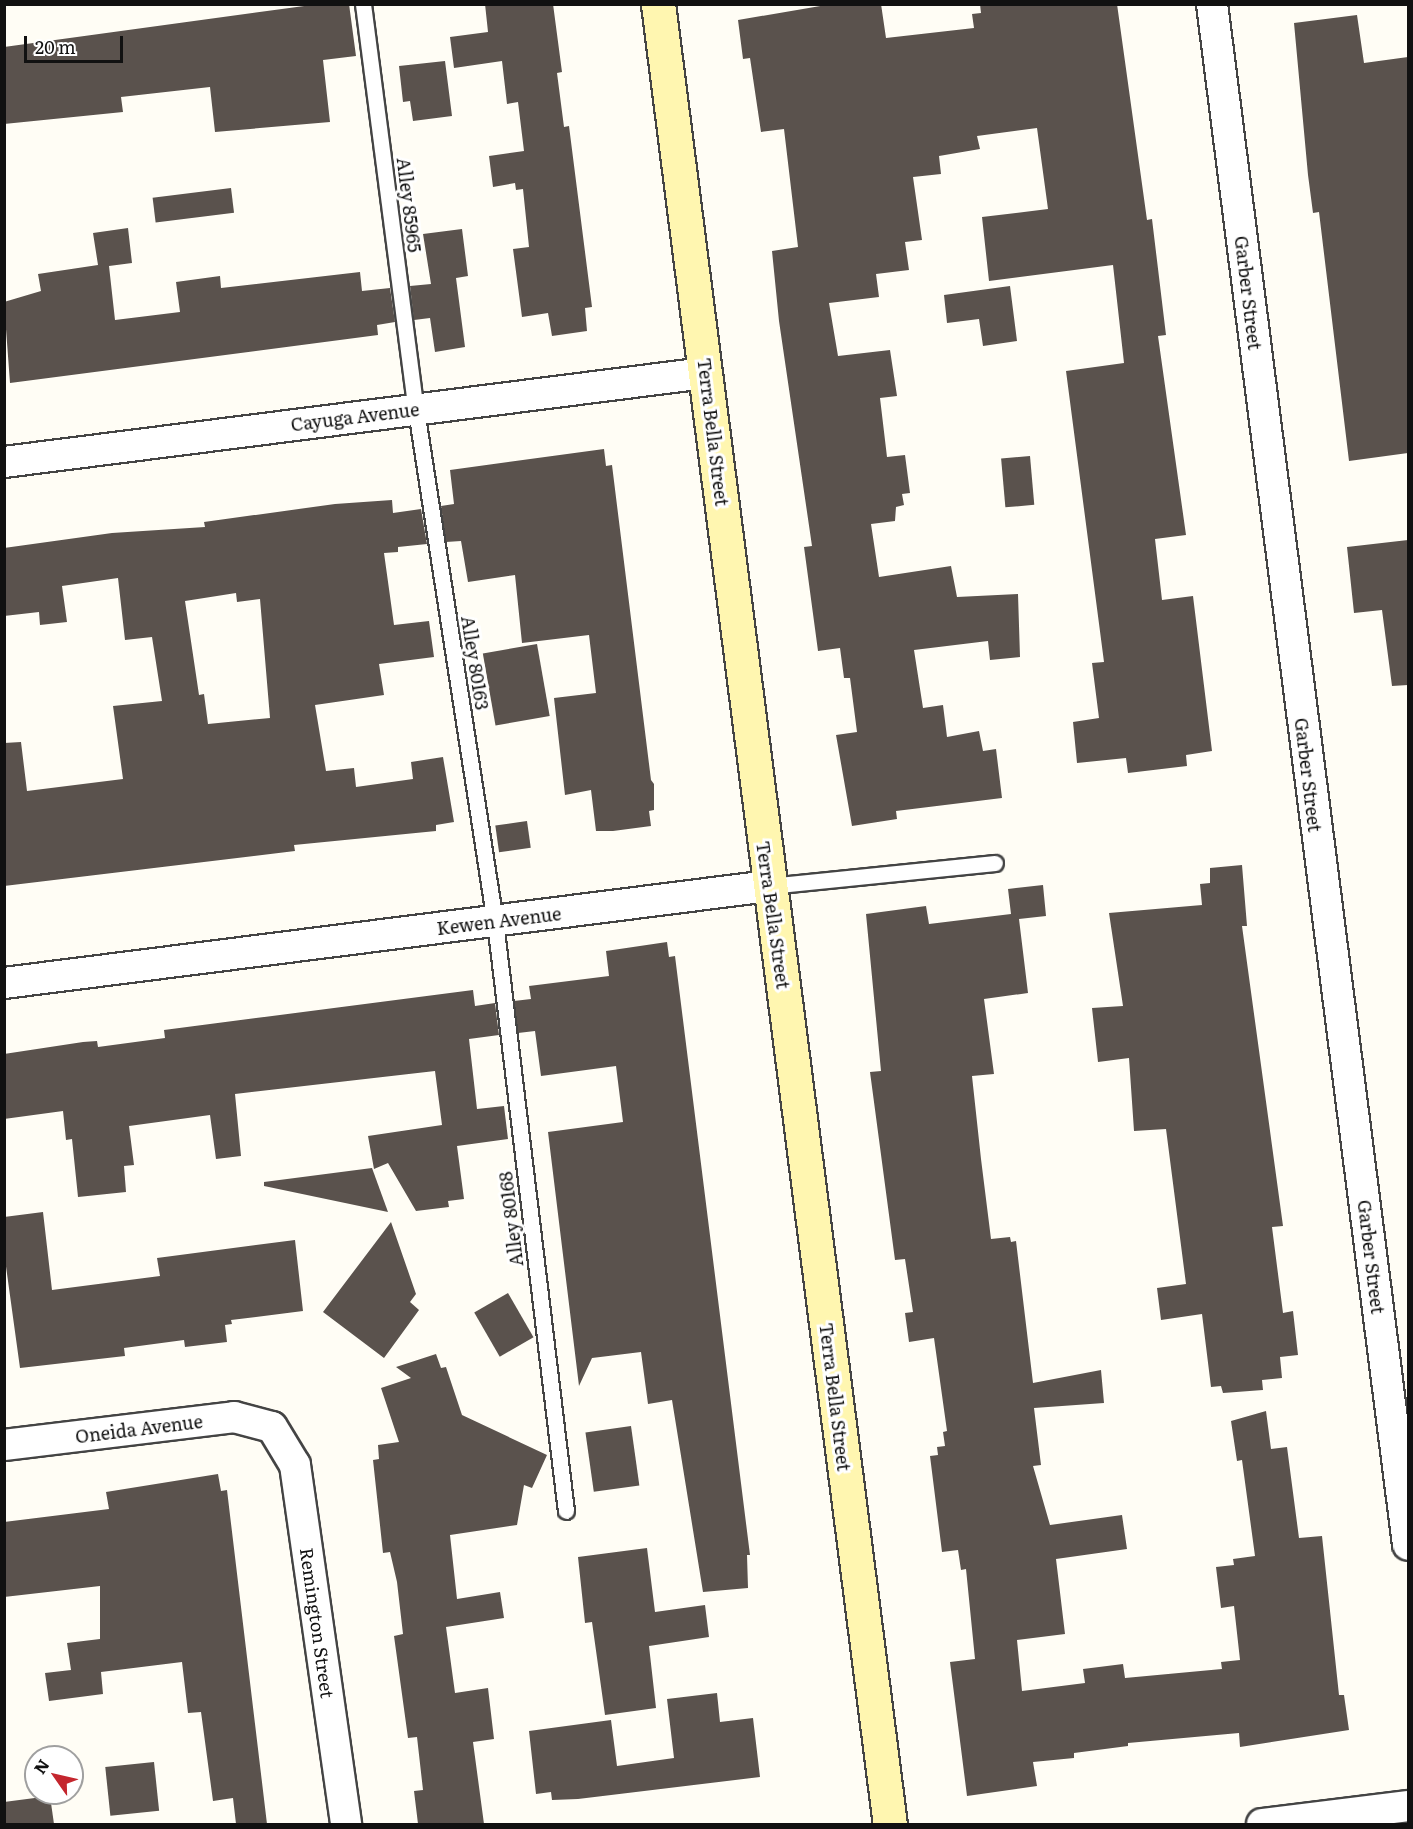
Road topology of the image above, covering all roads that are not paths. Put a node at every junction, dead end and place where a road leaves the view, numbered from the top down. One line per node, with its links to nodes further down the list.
1 (363, 4): 5 (lane, Alley 85965)
2 (658, 4): 4 (main road, Terra Bella Street)
3 (1212, 4): 14 (street, Garber Street)
4 (705, 373): 5 (street, Cayuga Avenue); 8 (main road, Terra Bella Street)
5 (416, 410): 6 (street, Cayuga Avenue); 9 (lane, Alley 80163)
6 (4, 462)
7 (995, 863): 8 (lane, Kewen Avenue)
8 (769, 886): 9 (street, Kewen Avenue); 17 (main road, Terra Bella Street)
9 (495, 922): 10 (street, Kewen Avenue); 13 (lane, Alley 80168)
10 (4, 983)
11 (272, 1427): 12 (street, Oneida Avenue); 16 (street, Remington Street)
12 (4, 1445)
13 (566, 1511)
14 (1408, 1545)
15 (1408, 1806): 18 (street)
16 (346, 1824)
17 (890, 1824)
18 (1262, 1824)

